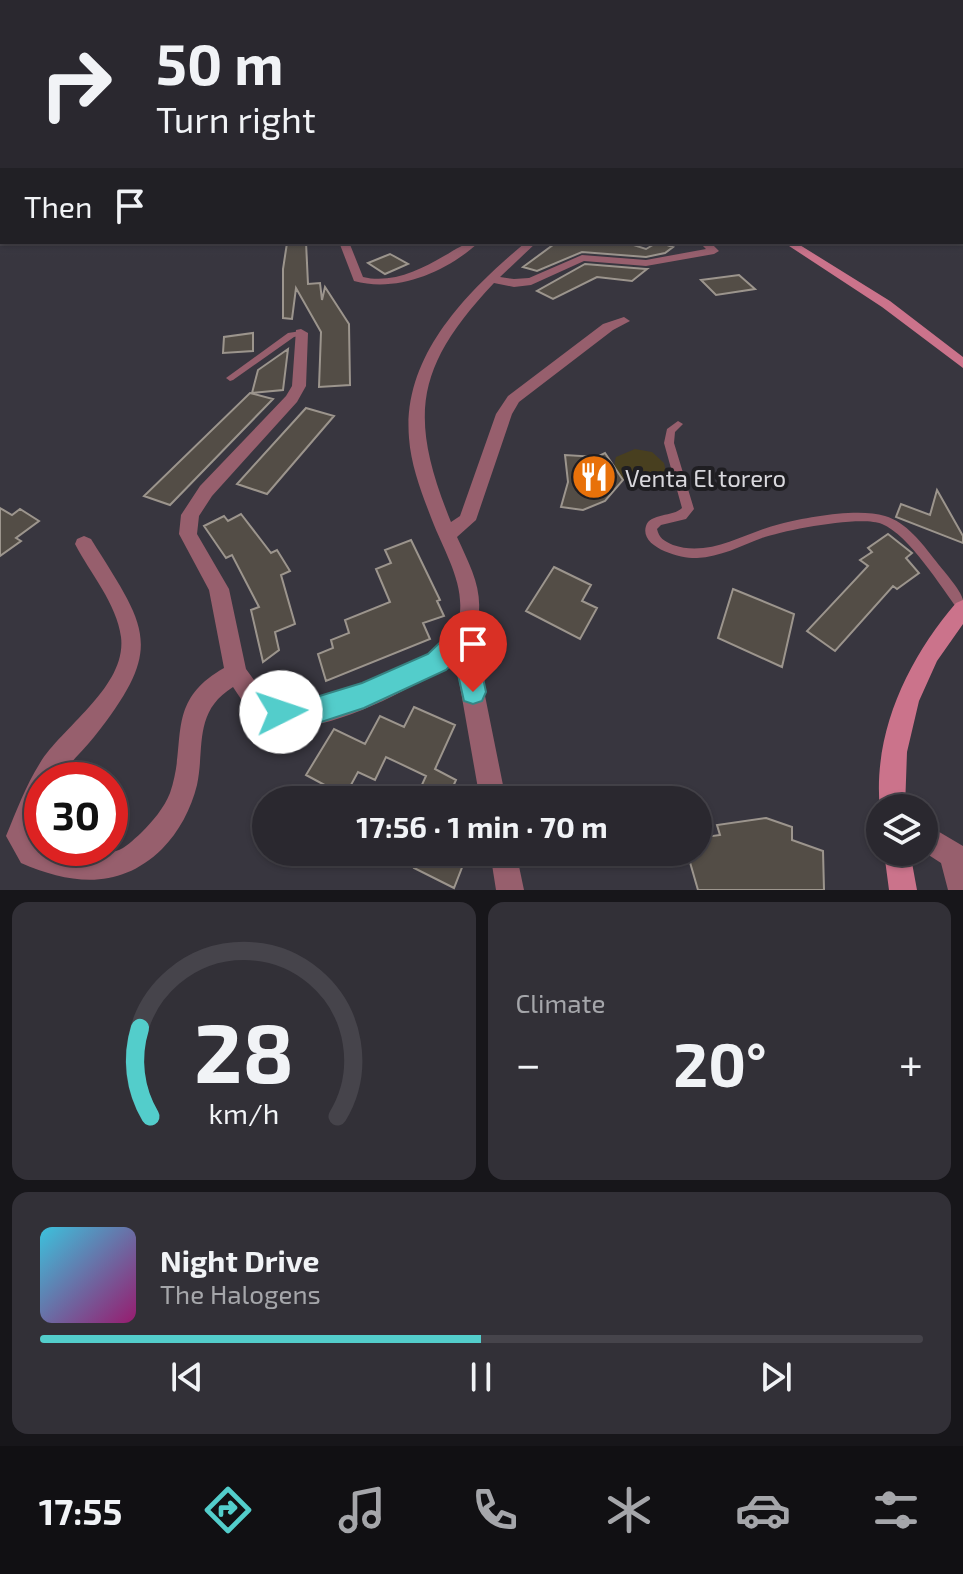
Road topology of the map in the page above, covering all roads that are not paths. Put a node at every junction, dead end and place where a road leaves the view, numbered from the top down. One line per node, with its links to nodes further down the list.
1 (345, 244): 2 (street)
2 (471, 244)
3 (530, 244): 6 (street)
4 (791, 244): 9 (main road)
5 (703, 246): 6 (street)
6 (492, 279): 12 (street)
7 (624, 321): 12 (street)
8 (301, 333): 10 (lane); 16 (street)
9 (963, 364)
10 (230, 378)
11 (678, 424): 14 (lane)
12 (447, 535): 15 (street)
13 (84, 544): 17 (street)
14 (963, 608): 19 (main road)
15 (462, 636): 16 (street); 18 (street)
16 (236, 673): 24 (street)
17 (59, 762)
18 (490, 786)
19 (892, 794)
20 (24, 825): 21 (street)
21 (24, 844)
22 (938, 845): 23 (street)
23 (958, 858): 31 (street)
24 (128, 863)
25 (89, 866): 26 (street)
26 (111, 866)
27 (506, 866): 29 (street)
28 (899, 866): 30 (main road)
29 (510, 890)
30 (903, 890)
31 (962, 890)

